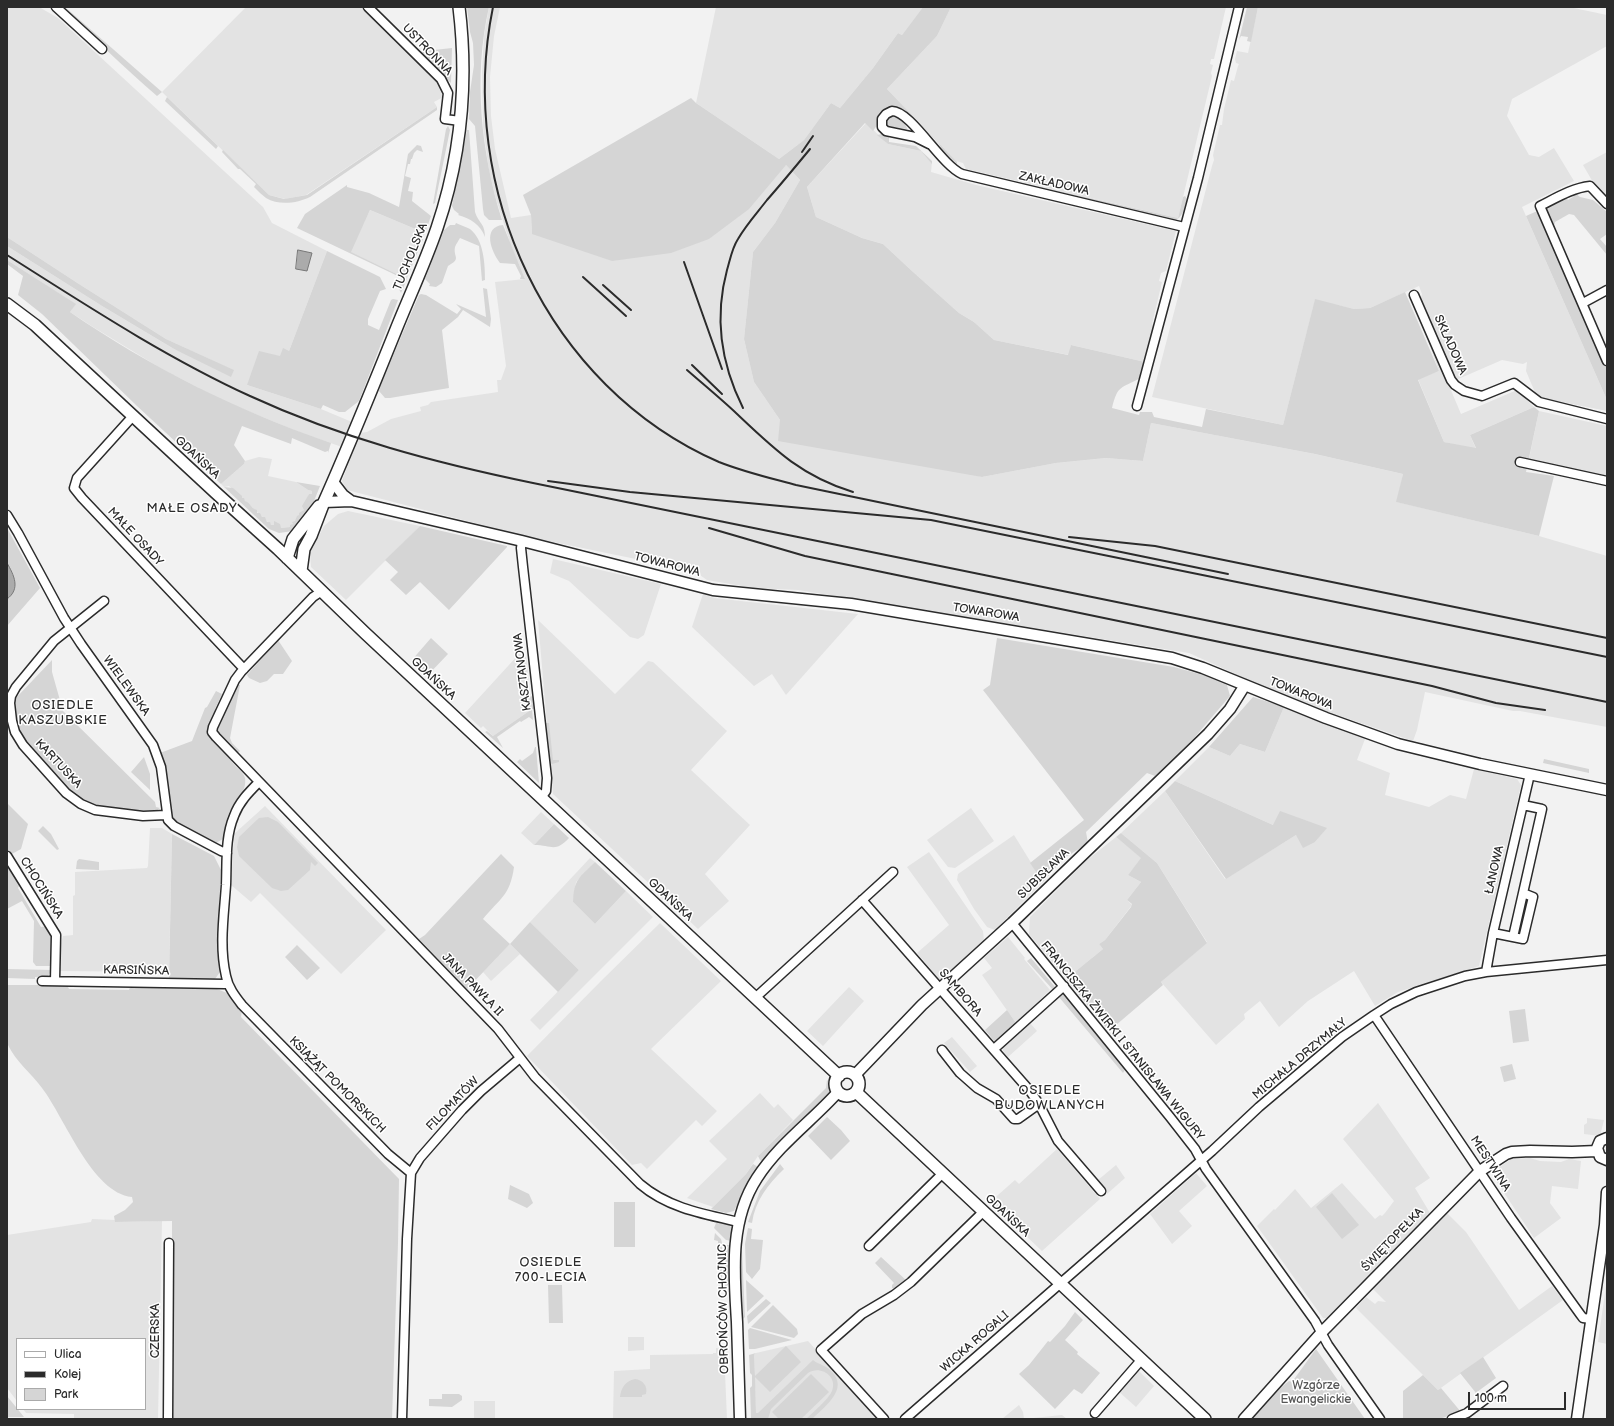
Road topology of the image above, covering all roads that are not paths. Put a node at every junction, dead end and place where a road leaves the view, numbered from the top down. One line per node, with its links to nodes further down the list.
1 (56, 7): 5 (street)
2 (368, 7): 6 (street, USTRONNA)
3 (459, 7): 6 (main road, TUCHOLSKA)
4 (1239, 7): 9 (street)
5 (102, 49)
6 (460, 121): 21 (main road, TUCHOLSKA)
7 (929, 144): 7 (street, ZAKŁADOWA); 9 (street, ZAKŁADOWA)
8 (1607, 204): 12 (street)
9 (1184, 227): 16 (street)
10 (1607, 290): 12 (street)
11 (1414, 294): 18 (street, SKŁADOWA)
12 (1583, 303): 14 (street)
13 (8, 306): 17 (main road, GDAŃSKA)
14 (1605, 350): 15 (street)
15 (1607, 361)
16 (1137, 406)
17 (133, 416): 27 (main road, GDAŃSKA); 34 (street, MAŁE OSADY)
18 (1607, 420)
19 (1520, 462): 20 (street)
20 (1607, 481)
21 (333, 482): 22 (street); 23 (main road, TUCHOLSKA)
22 (351, 501): 23 (street, TOWAROWA); 26 (street, TOWAROWA)
23 (324, 502): 25 (main road, TUCHOLSKA); 28 (main road, TUCHOLSKA)
24 (7, 515): 33 (street, WIELEWSKA)
25 (293, 539): 27 (main road); 29 (main road, TUCHOLSKA)
26 (522, 541): 35 (street, TOWAROWA); 40 (street, KASZTANOWA)
27 (272, 544): 29 (main road, GDAŃSKA)
28 (304, 549): 29 (main road); 30 (main road, TUCHOLSKA)
29 (287, 558): 30 (main road, GDAŃSKA)
30 (301, 571): 31 (main road, GDAŃSKA)
31 (322, 591): 34 (street); 40 (main road, GDAŃSKA)
32 (104, 601): 33 (street, KARTUSKA)
33 (71, 628): 36 (street, KARTUSKA); 42 (street, WIELEWSKA)
34 (243, 670): 38 (street, JANA PAWŁA II)
35 (1245, 685): 37 (street, TOWAROWA); 47 (street, SUBISŁAWA)
36 (9, 717): 42 (street, KARTUSKA)
37 (1530, 774): 39 (street, TOWAROWA); 41 (street, ŁANOWA)
38 (259, 782): 43 (street, KSIĄŻĄT POMORSKICH); 60 (street, JANA PAWŁA II)
39 (1607, 790)
40 (541, 798): 56 (main road, GDAŃSKA)
41 (1523, 805): 48 (street, ŁANOWA); 48 (street)
42 (166, 815): 43 (street)
43 (227, 852): 53 (street, KSIĄŻĄT POMORSKICH)
44 (7, 856): 52 (street, CHOCIŃSKA)
45 (893, 872): 46 (street)
46 (862, 900): 55 (street, SAMBORA); 56 (street)
47 (1012, 923): 54 (street, FRANCISZKA ŻWIRKI I STANISŁAWA WIGURY); 55 (street, SUBISŁAWA)
48 (1493, 933): 50 (street, ŁANOWA)
49 (1607, 960): 50 (street, MICHAŁA DRZYMAŁY)
50 (1486, 972): 57 (street, MICHAŁA DRZYMAŁY)
51 (42, 981): 52 (street, KARSIŃSKA)
52 (55, 981): 53 (street, KARSIŃSKA)
53 (228, 983): 71 (street, KSIĄŻĄT POMORSKICH)
54 (1064, 986): 58 (street); 68 (street, FRANCISZKA ŻWIRKI I STANISŁAWA WIGURY)
55 (940, 988): 58 (street, SAMBORA); 61 (street, SUBISŁAWA)
56 (755, 998): 62 (main road, GDAŃSKA)
57 (1374, 1015): 68 (street, MICHAŁA DRZYMAŁY); 70 (street, MESTWINA)
58 (994, 1049): 65 (street, SAMBORA)
59 (942, 1050): 65 (street)
60 (520, 1058): 71 (street, FILOMATÓW); 76 (street, JANA PAWŁA II)
61 (855, 1075): 62 (main road); 64 (main road)
62 (839, 1076): 63 (main road)
63 (838, 1092): 64 (main road); 76 (street, OBROŃCÓW CHOJNIC)
64 (856, 1092): 72 (main road, GDAŃSKA)
65 (1039, 1104): 73 (street, SAMBORA)
66 (1607, 1138): 67 (street)
67 (1597, 1151): 69 (street); 70 (street, ŚWIĘTOPEŁKA)
68 (1201, 1160): 80 (street, MICHAŁA DRZYMAŁY); 82 (street, FRANCISZKA ŻWIRKI I STANISŁAWA WIGURY)
69 (1607, 1160)
70 (1480, 1171): 81 (street, MESTWINA); 82 (street, ŚWIĘTOPEŁKA)
71 (411, 1173): 87 (street)
72 (943, 1174): 75 (main road, GDAŃSKA); 78 (street)
73 (1101, 1191)
74 (1607, 1192): 79 (street)
75 (983, 1212): 80 (main road, GDAŃSKA); 89 (street)
76 (739, 1222): 88 (street, OBROŃCÓW CHOJNIC)
77 (169, 1244): 86 (street, CZERSKA)
78 (869, 1246)
79 (1604, 1249): 81 (street)
80 (1060, 1283): 83 (main road, GDAŃSKA); 90 (street, WICKA ROGALI)
81 (1591, 1319): 95 (street)
82 (1321, 1333): 92 (street, ŚWIĘTOPEŁKA); 93 (street, FRANCISZKA ŻWIRKI I STANISŁAWA WIGURY)
83 (1142, 1359): 85 (street); 91 (main road, GDAŃSKA)
84 (1503, 1386): 94 (street)
85 (1095, 1413)
86 (168, 1419)
87 (402, 1419)
88 (740, 1419)
89 (884, 1419)
90 (905, 1419)
91 (1205, 1419)
92 (1244, 1419)
93 (1380, 1419)
94 (1452, 1419)
95 (1577, 1419)

